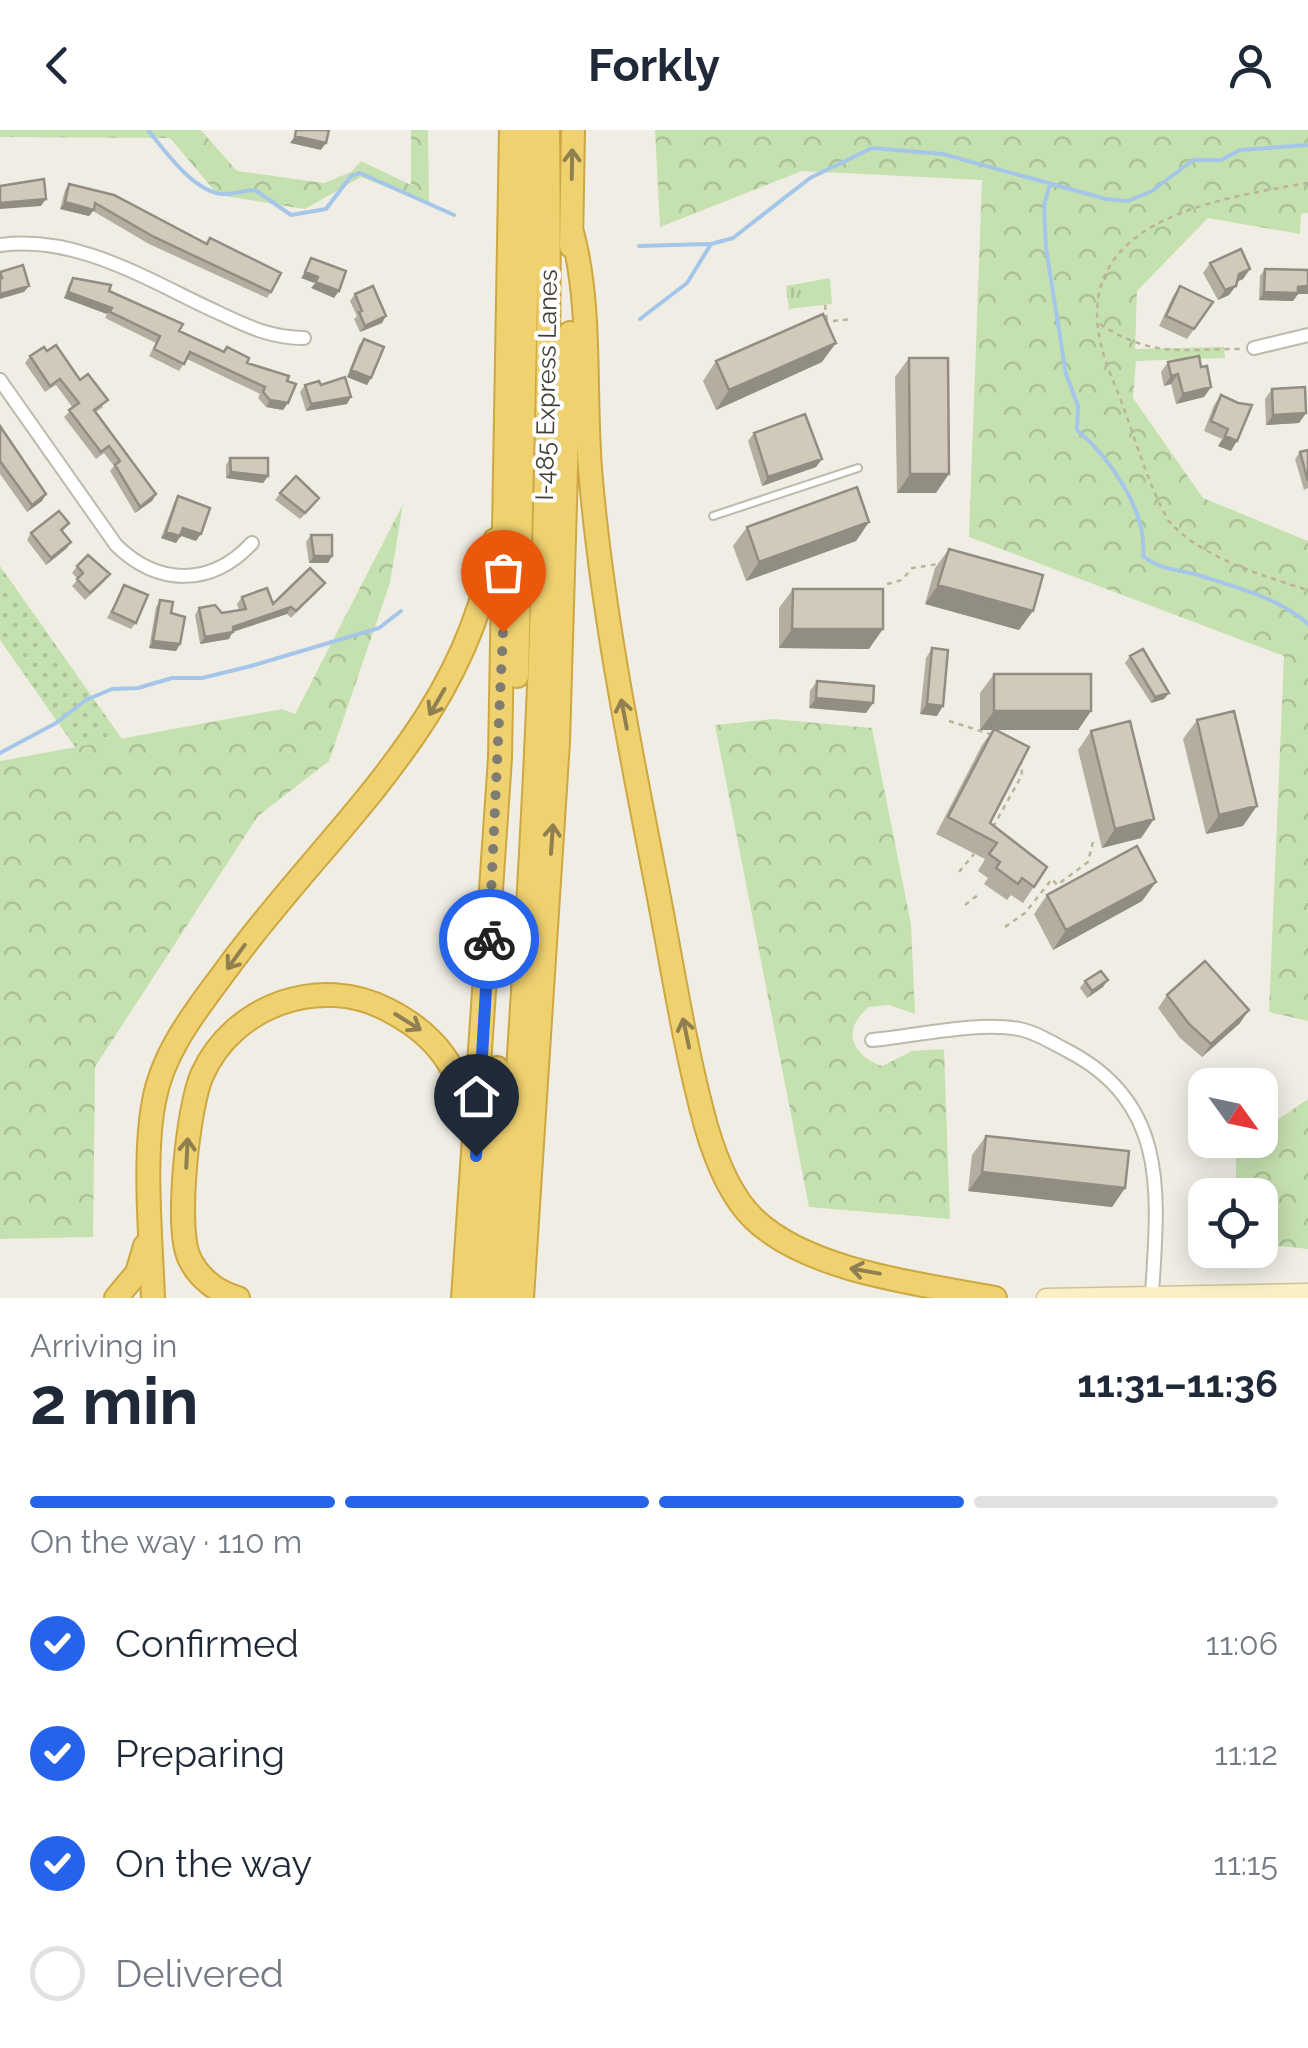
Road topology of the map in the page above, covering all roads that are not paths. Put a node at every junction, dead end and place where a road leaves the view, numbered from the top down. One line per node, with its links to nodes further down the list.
1 (511, 130): 11 (highway)
2 (530, 130): 18 (highway, I-485 Express Lanes)
3 (548, 130): 18 (highway, I-485 Express Lanes)
4 (572, 130): 5 (highway, one-way to 4)
5 (572, 232): 18 (highway, one-way to 5); 28 (highway, one-way to 5)
6 (0, 244): 8 (street)
7 (1308, 335): 9 (street)
8 (304, 338)
9 (1254, 348)
10 (0, 380): 14 (street)
11 (508, 442): 16 (highway); 17 (highway, one-way to 17)
12 (858, 468): 13 (lane)
13 (713, 516)
14 (252, 543)
15 (872, 1040): 20 (street)
16 (473, 1188): 18 (highway); 23 (highway, one-way to 16)
17 (150, 1208): 21 (highway); 22 (highway)
18 (496, 1251): 24 (highway); 25 (highway, I-485 Express Lanes); 26 (highway, I-485 Express Lanes); 27 (highway)
19 (1308, 1293): 20 (main road)
20 (1152, 1294): 29 (main road)
21 (116, 1298)
22 (153, 1298)
23 (238, 1298)
24 (463, 1298)
25 (484, 1298)
26 (502, 1298)
27 (522, 1298)
28 (995, 1298)
29 (1046, 1298)

